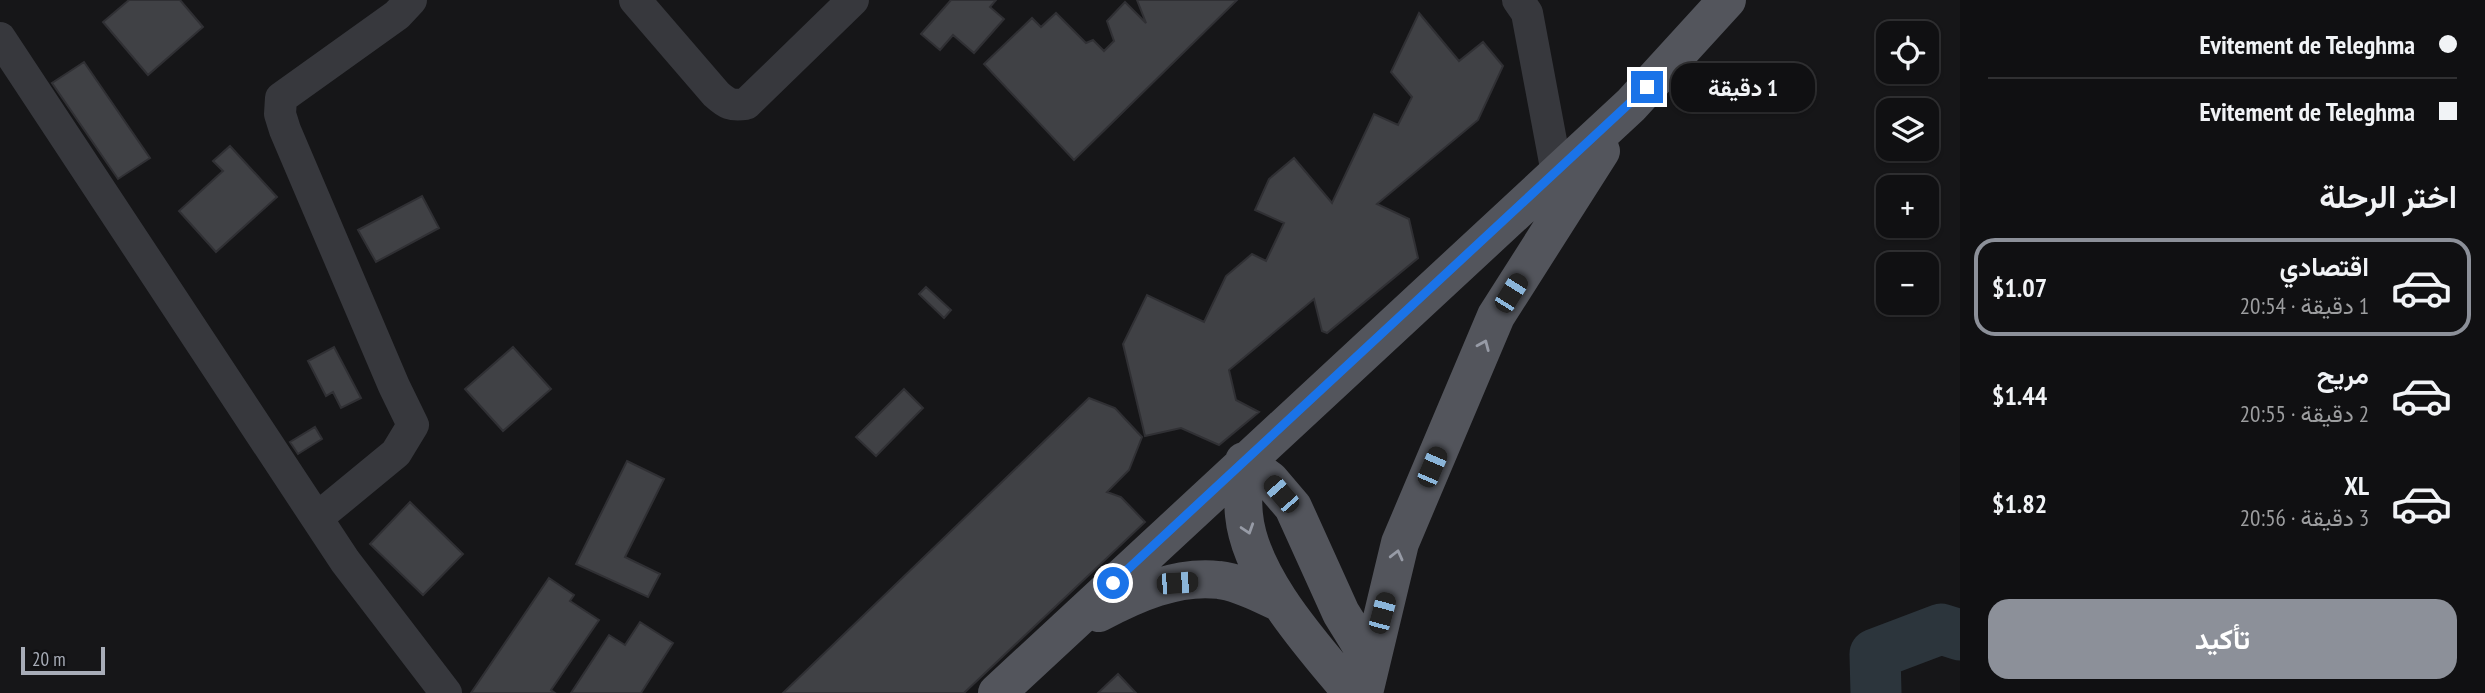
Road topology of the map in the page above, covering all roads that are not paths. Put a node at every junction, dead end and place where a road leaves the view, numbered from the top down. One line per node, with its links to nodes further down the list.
1 (411, 0): 10 (street)
2 (635, 0): 3 (street)
3 (852, 0)
4 (1518, 0): 8 (street)
5 (1727, 0): 7 (main road)
6 (0, 38): 10 (street)
7 (1631, 105): 8 (main road); 13 (main road, one-way to 7)
8 (1557, 173): 9 (main road)
9 (1244, 461): 11 (main road, one-way to 11); 12 (main road); 13 (main road)
10 (317, 519): 14 (street)
11 (1281, 603): 12 (main road); 16 (main road)
12 (1057, 636): 15 (main road)
13 (1367, 676)
14 (446, 693)
15 (997, 693)
16 (1352, 693)

